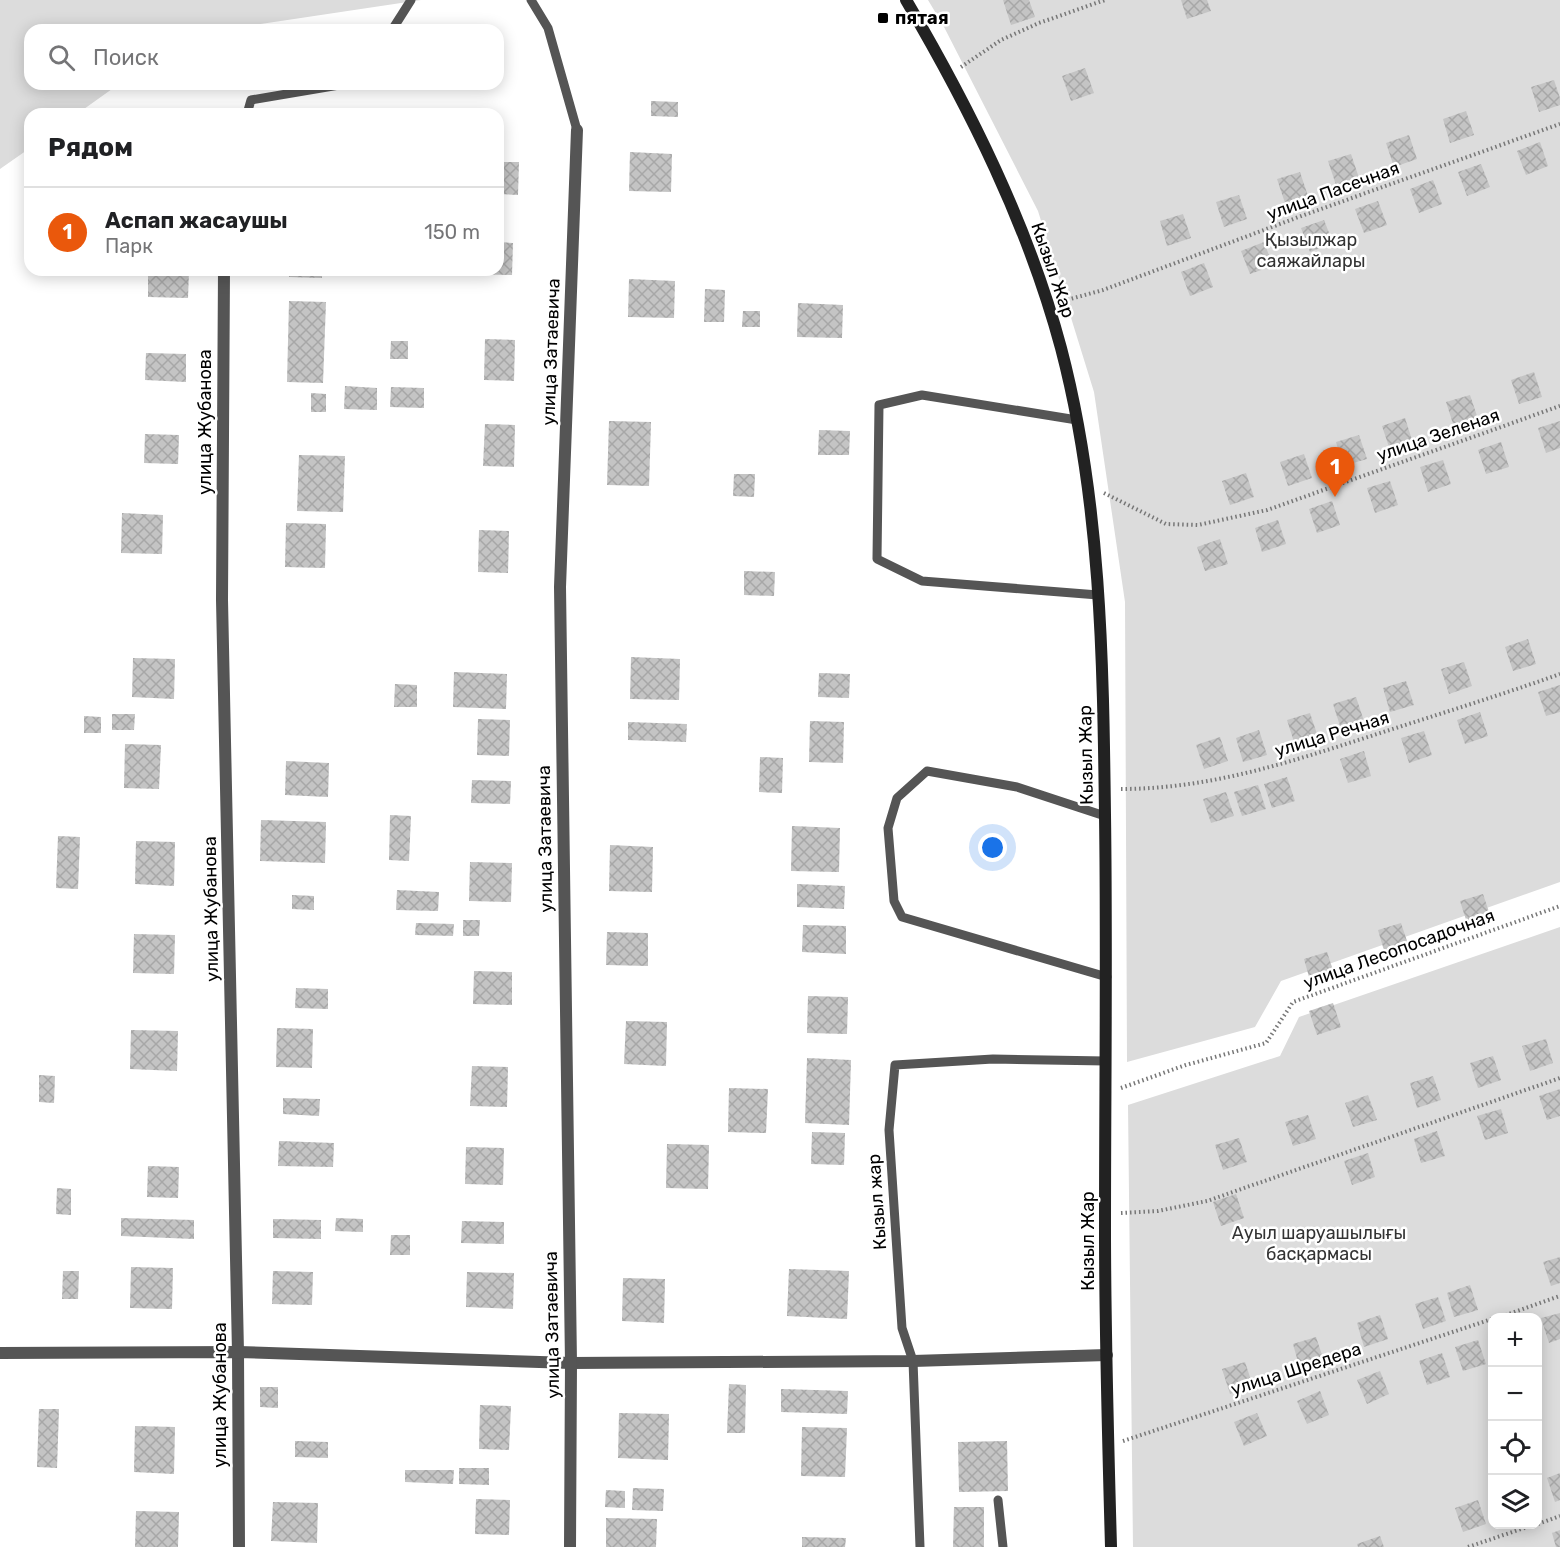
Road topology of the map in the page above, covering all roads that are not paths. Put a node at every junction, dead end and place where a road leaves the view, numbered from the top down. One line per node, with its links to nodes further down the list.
1 (411, 0): 4 (lane)
2 (531, 0): 7 (lane)
3 (906, 0): 9 (main road, Кызыл Жар)
4 (396, 24)
5 (309, 90): 6 (lane)
6 (248, 108)
7 (577, 130): 18 (street, улица Затаевича)
8 (224, 276): 14 (street, улица Жубанова)
9 (1077, 420): 10 (main road, Кызыл Жар); 10 (lane)
10 (1098, 595): 11 (main road, Кызыл Жар)
11 (1105, 816): 12 (main road, Кызыл Жар); 12 (lane)
12 (1107, 977): 13 (main road, Кызыл Жар)
13 (1106, 1061): 16 (main road, Кызыл Жар); 17 (lane, Кызыл жар)
14 (238, 1352): 15 (street); 18 (street); 20 (street, улица Жубанова)
15 (0, 1353)
16 (1107, 1356): 17 (street); 24 (main road, Кызыл Жар)
17 (913, 1361): 18 (street); 22 (lane, Кызыл жар)
18 (571, 1363): 21 (street, улица Затаевича)
19 (998, 1500): 23 (lane)
20 (238, 1547)
21 (570, 1547)
22 (920, 1547)
23 (1003, 1547)
24 (1111, 1547)

